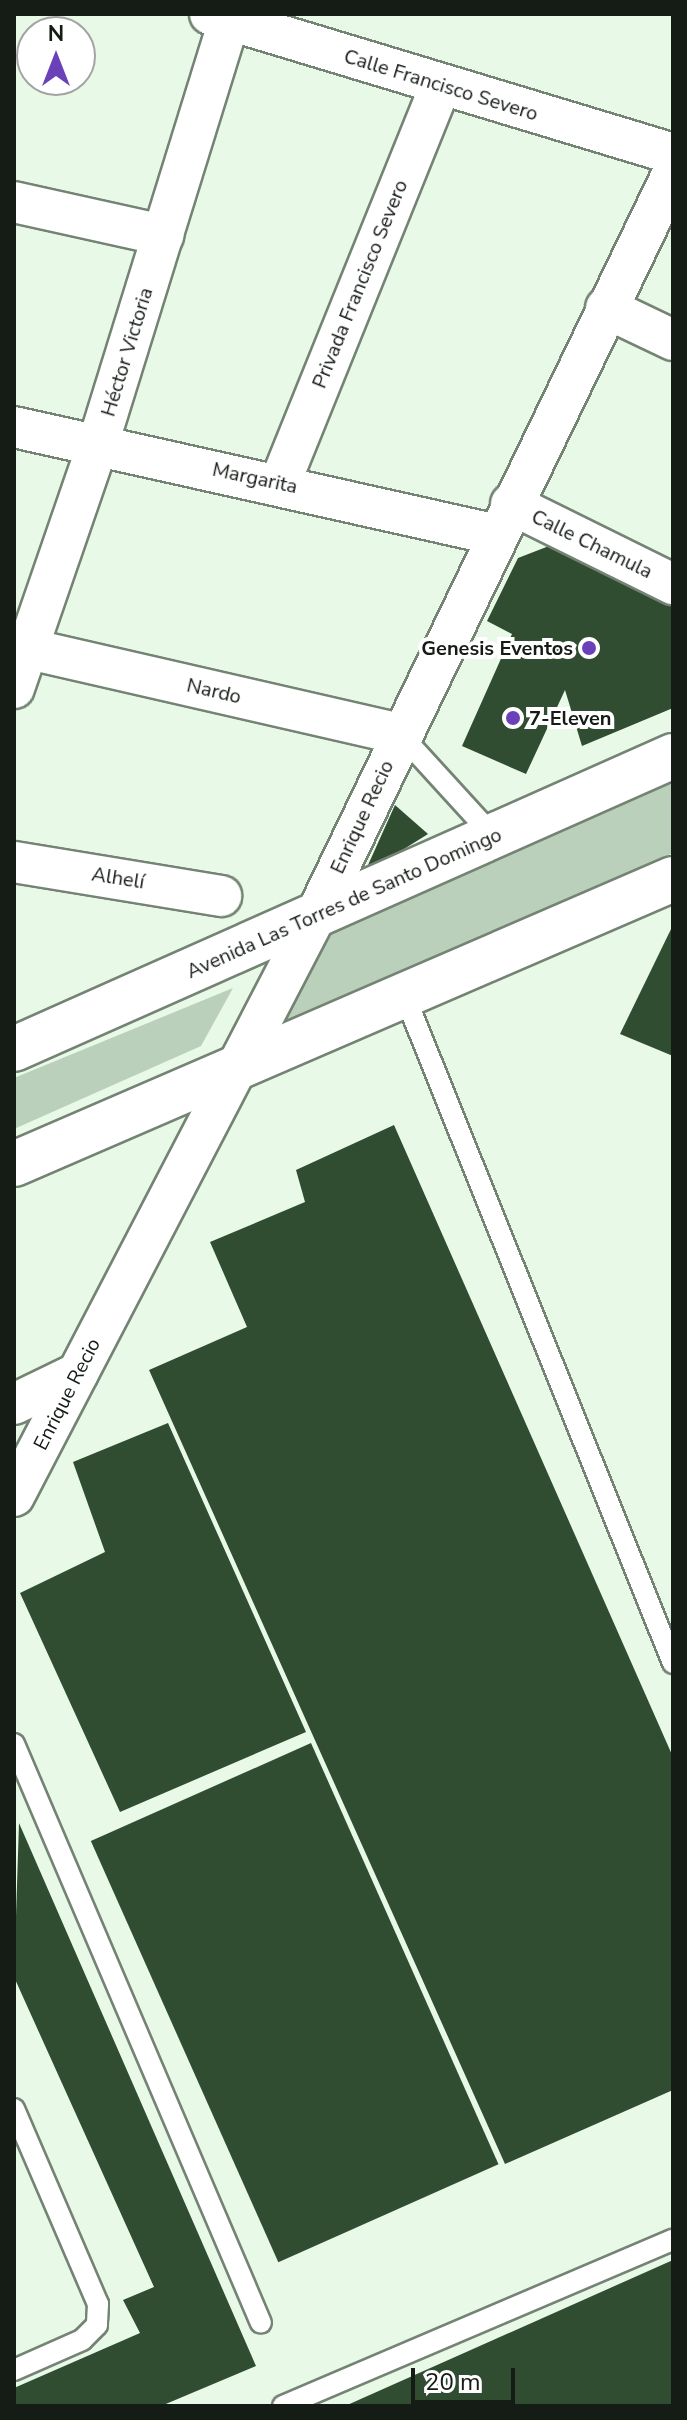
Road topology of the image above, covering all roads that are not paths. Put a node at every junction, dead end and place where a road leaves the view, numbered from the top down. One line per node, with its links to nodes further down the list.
1 (223, 16): 2 (street, Calle Francisco Severo); 6 (street, Héctor Victoria)
2 (440, 86): 3 (street, Calle Francisco Severo); 11 (street, Privada Francisco Severo)
3 (673, 154)
4 (673, 173): 7 (street, Enrique Recio)
5 (14, 202): 6 (street)
6 (163, 235): 10 (street, Héctor Victoria)
7 (606, 308): 8 (street); 12 (street, Enrique Recio)
8 (673, 340)
9 (14, 427): 10 (street, Margarita)
10 (98, 444): 11 (street, Margarita); 14 (street, Héctor Victoria)
11 (280, 483): 12 (street, Margarita)
12 (503, 519): 13 (street, Calle Chamula); 16 (street, Enrique Recio)
13 (673, 584)
14 (29, 649): 15 (street, Héctor Victoria); 16 (street, Nardo)
15 (14, 688)
16 (400, 734): 18 (lane); 22 (street, Enrique Recio)
17 (673, 756): 18 (street, Avenida Las Torres de Santo Domingo)
18 (493, 836): 22 (street, Avenida Las Torres de Santo Domingo)
19 (14, 862): 21 (street, Alhelí)
20 (673, 879): 23 (street)
21 (221, 896)
22 (316, 915): 24 (street, Avenida Las Torres de Santo Domingo); 25 (street, Enrique Recio)
23 (404, 994): 25 (street); 30 (lane)
24 (14, 1049)
25 (235, 1067): 26 (street); 27 (street, Enrique Recio)
26 (14, 1164)
27 (78, 1373): 28 (street); 29 (street, Enrique Recio)
28 (14, 1404)
29 (14, 1496)
30 (673, 1663)
31 (14, 1744): 35 (lane)
32 (14, 2109): 33 (lane)
33 (20, 2138): 36 (lane)
34 (673, 2240): 37 (lane)
35 (261, 2323)
36 (14, 2370)
37 (283, 2406)

